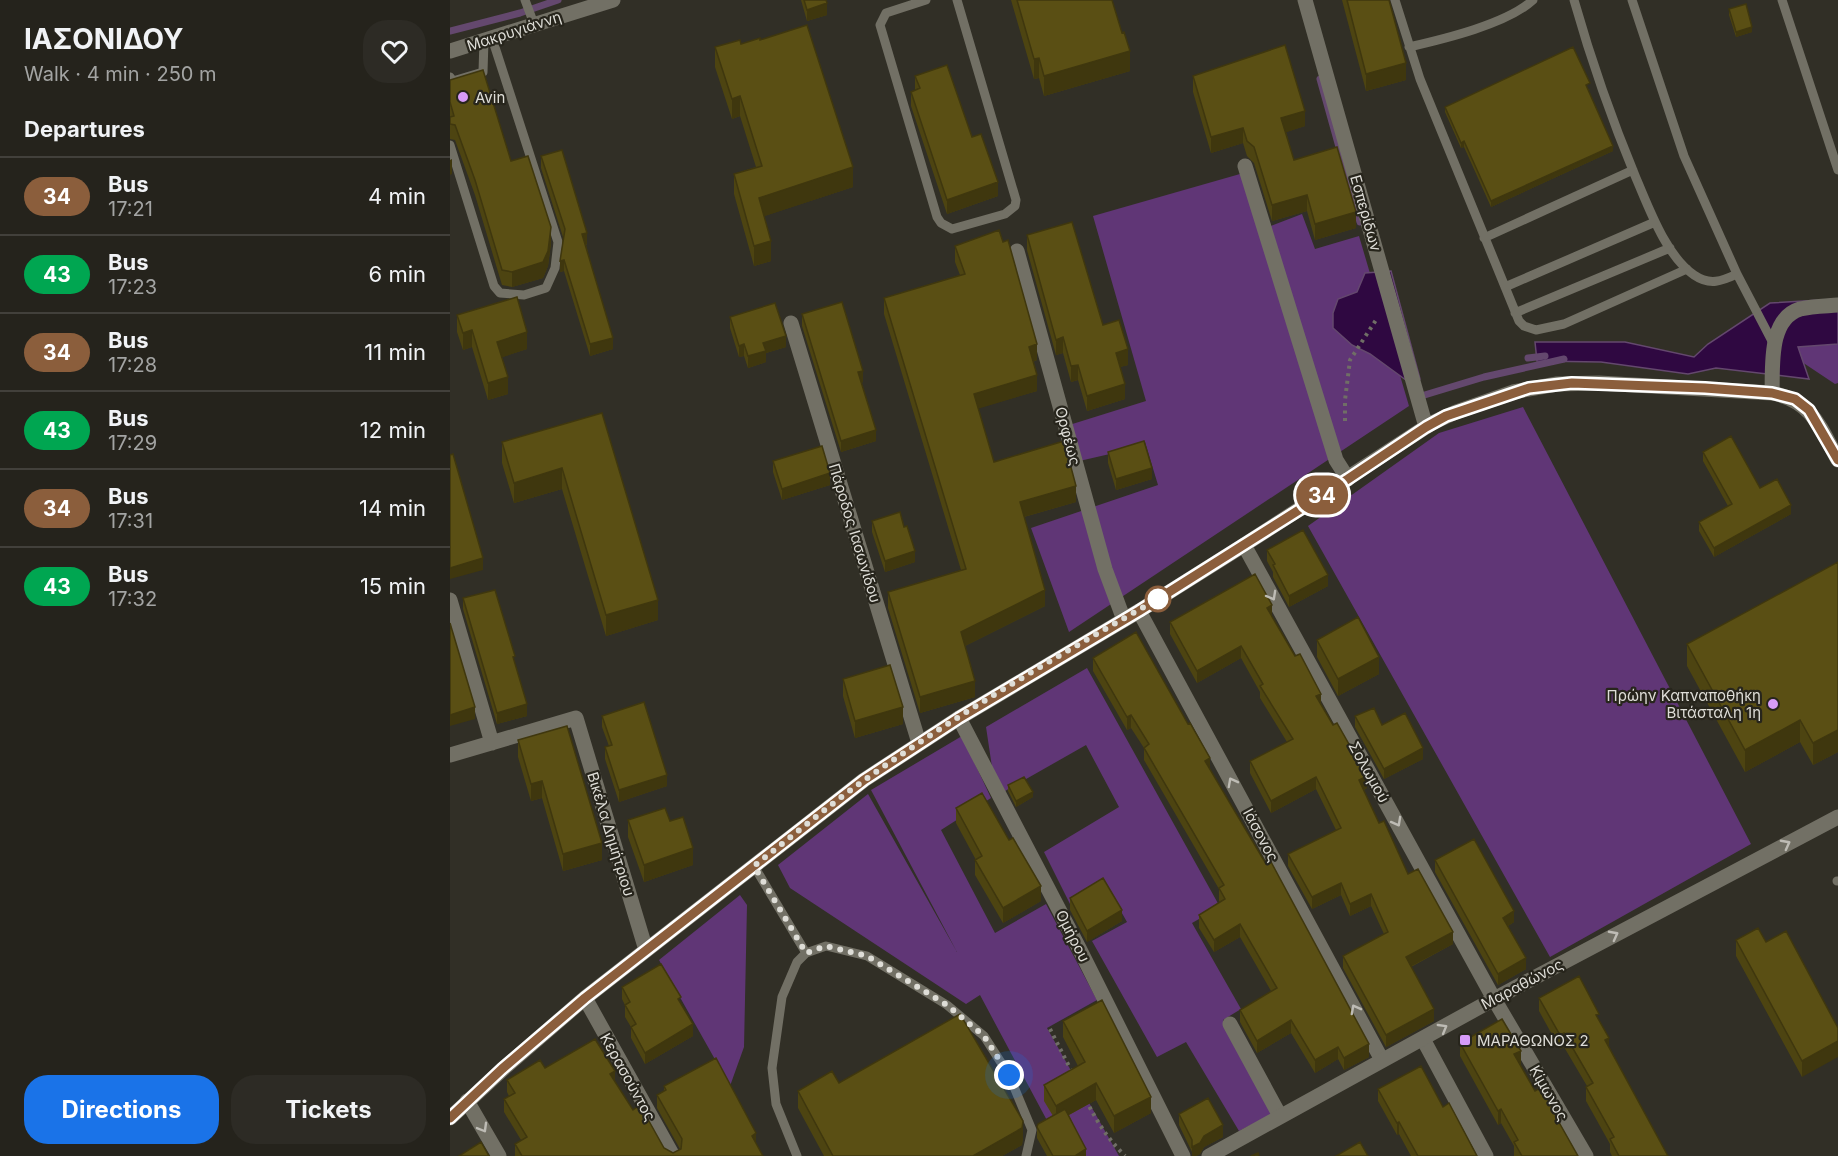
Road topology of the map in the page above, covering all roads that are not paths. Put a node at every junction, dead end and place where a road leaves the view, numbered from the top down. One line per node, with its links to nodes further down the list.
1 (525, 0): 11 (lane)
2 (613, 0): 11 (street, Μακρυγιάννη)
3 (926, 0): 4 (lane)
4 (957, 0)
5 (1305, 0): 32 (street, Εσπερίδων)
6 (1395, 0): 13 (lane)
7 (1533, 0): 13 (lane)
8 (1574, 0): 18 (lane)
9 (1632, 0): 25 (lane)
10 (1782, 0): 19 (lane)
11 (534, 24): 12 (street, Μακρυγιάννη)
12 (488, 39): 14 (street, Μακρυγιάννη); 15 (lane); 16 (lane)
13 (1409, 48): 21 (lane)
14 (450, 51)
15 (450, 77)
16 (450, 145)
17 (1245, 166): 34 (street)
18 (1633, 170): 20 (lane); 21 (lane)
19 (1838, 170)
20 (1655, 222): 22 (lane); 26 (lane)
21 (1484, 237): 26 (lane)
22 (1670, 248): 24 (lane); 28 (lane)
23 (1017, 251): 38 (street, Ορφέως)
24 (1687, 269): 25 (lane); 28 (lane)
25 (1737, 274): 30 (lane)
26 (1505, 287): 28 (lane)
27 (1838, 305): 30 (street)
28 (1515, 313)
29 (791, 323): 41 (street, Πάροδος Ιασωνίδου)
30 (1774, 345): 31 (street)
31 (1772, 393): 32 (street); 33 (street)
32 (1426, 427): 34 (street)
33 (1838, 460)
34 (1348, 479): 35 (street)
35 (1244, 545): 37 (street); 48 (street, Σολωμού, one-way to 48)
36 (450, 600): 40 (street)
37 (1139, 611): 38 (street); 51 (street, Ιάσονος, one-way to 37)
38 (1124, 620): 39 (street)
39 (959, 718): 41 (street); 59 (street, Ομήρου)
40 (492, 743): 42 (street); 45 (street, Βικέλα Δημήτριου)
41 (919, 743): 44 (street)
42 (450, 755)
43 (1838, 817): 48 (street, Μαραθώνος, one-way to 43)
44 (754, 866): 45 (street); 46 (lane)
45 (646, 950): 47 (street)
46 (806, 953): 57 (lane); 58 (lane)
47 (585, 998): 52 (street); 56 (street, Κερασούντος)
48 (1494, 999): 50 (street, Μαραθώνος, one-way to 48); 62 (street, Κίμωνος)
49 (1230, 1024): 53 (street)
50 (1423, 1039): 51 (street, Μαραθώνος); 61 (street)
51 (1382, 1060): 53 (street, Μαραθώνος)
52 (467, 1101): 54 (street); 55 (street, one-way to 55)
53 (1280, 1116): 60 (street, Μαραθώνος)
54 (450, 1118)
55 (499, 1156)
56 (672, 1156)
57 (797, 1156)
58 (1026, 1156)
59 (1183, 1156)
60 (1209, 1156)
61 (1486, 1156)
62 (1586, 1156)

